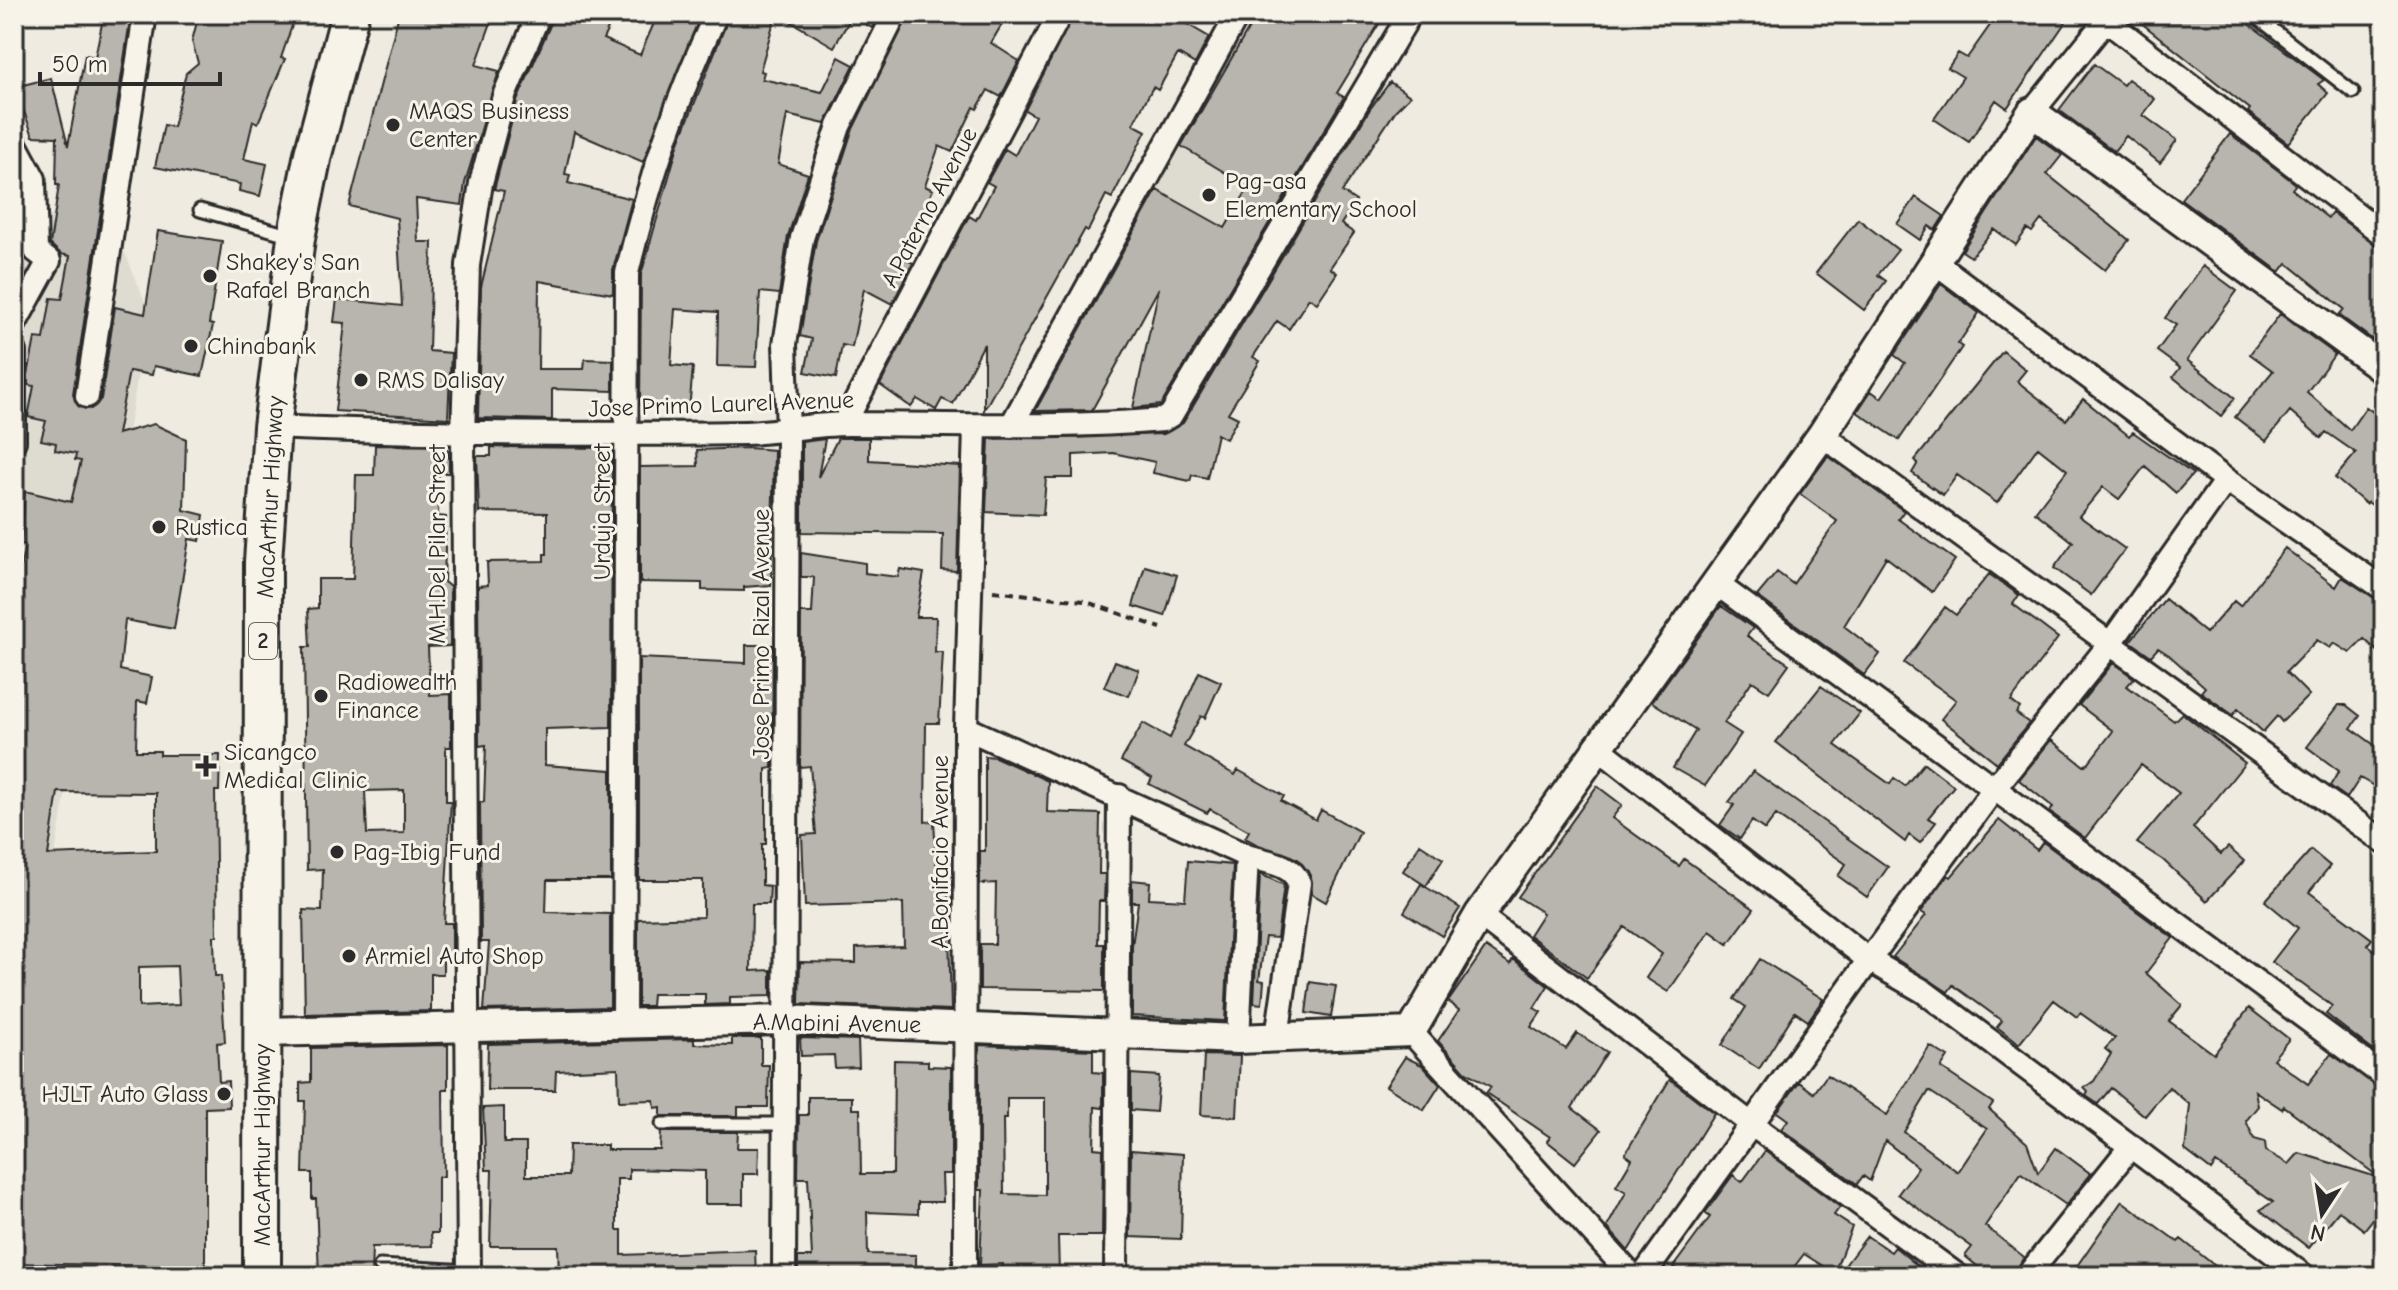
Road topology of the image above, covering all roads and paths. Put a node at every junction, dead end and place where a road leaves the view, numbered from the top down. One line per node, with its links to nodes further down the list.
1 (145, 14): 21 (street)
2 (350, 14): 16 (highway, MacArthur Highway / 2)
3 (539, 14): 29 (street, M.H.Del Pilar Street)
4 (716, 14): 27 (street, Urduja Street)
5 (895, 14): 26 (street, Jose Primo Rizal Avenue)
6 (1060, 14): 22 (street, A.Paterno Avenue)
7 (1238, 14): 23 (street)
8 (1410, 14): 23 (street, Jose Primo Laurel Avenue)
9 (2253, 14): 11 (lane)
10 (2109, 17): 12 (street); 15 (street)
11 (2353, 92)
12 (2032, 112): 17 (street); 20 (street)
13 (14, 142): 18 (street)
14 (200, 210): 16 (lane)
15 (2384, 235)
16 (296, 238): 24 (highway, MacArthur Highway / 2)
17 (1936, 263): 28 (street); 31 (street)
18 (14, 325)
19 (14, 352): 30 (street)
20 (2384, 369)
21 (87, 396)
22 (844, 424): 25 (street, Jose Primo Laurel Avenue); 26 (street, Jose Primo Laurel Avenue)
23 (1011, 426): 25 (street, Jose Primo Laurel Avenue)
24 (272, 427): 29 (street, Jose Primo Laurel Avenue); 49 (highway, MacArthur Highway / 2)
25 (975, 428): 34 (street, A.Bonifacio Avenue)
26 (788, 432): 27 (street, Jose Primo Laurel Avenue); 45 (street, Jose Primo Rizal Avenue)
27 (629, 435): 29 (street, Jose Primo Laurel Avenue); 46 (street, Urduja Street)
28 (1822, 435): 32 (street); 36 (street)
29 (463, 436): 48 (street, M.H.Del Pilar Street)
30 (14, 441)
31 (2226, 480): 33 (street); 36 (street)
32 (1717, 584): 38 (street); 39 (street)
33 (2382, 584)
34 (970, 591): 35 (path); 37 (street, A.Bonifacio Avenue)
35 (1161, 628)
36 (2110, 644): 39 (street); 41 (street)
37 (966, 728): 40 (street); 47 (street, A.Bonifacio Avenue)
38 (1596, 746): 43 (street); 44 (street)
39 (1993, 790): 44 (street); 54 (street)
40 (1119, 796): 42 (street); 51 (street)
41 (2384, 842)
42 (1247, 856): 52 (street); 53 (street)
43 (1479, 915): 50 (street); 57 (street)
44 (1869, 960): 57 (street); 58 (street)
45 (784, 1020): 46 (street, A.Mabini Avenue); 47 (street, A.Mabini Avenue); 56 (street, Jose Primo Rizal Avenue)
46 (624, 1025): 48 (street, A.Mabini Avenue)
47 (967, 1026): 51 (street, A.Mabini Avenue); 63 (street, A.Bonifacio Avenue)
48 (467, 1028): 49 (street, A.Mabini Avenue); 60 (street, M.H.Del Pilar Street)
49 (263, 1032): 61 (highway, MacArthur Highway / 2)
50 (1411, 1032): 52 (street, A.Mabini Avenue); 65 (street)
51 (1116, 1035): 53 (street, A.Mabini Avenue); 64 (street)
52 (1277, 1037): 53 (street, A.Mabini Avenue)
53 (1238, 1039)
54 (2384, 1076)
55 (662, 1124): 56 (lane)
56 (784, 1124): 62 (street, Jose Primo Rizal Avenue)
57 (1751, 1124): 66 (street); 67 (street)
58 (2131, 1146): 68 (street); 69 (street)
59 (380, 1266): 60 (lane)
60 (469, 1274)
61 (262, 1276)
62 (784, 1276)
63 (965, 1276)
64 (1116, 1276)
65 (1632, 1276)
66 (1643, 1276)
67 (1958, 1276)
68 (2027, 1276)
69 (2304, 1276)

